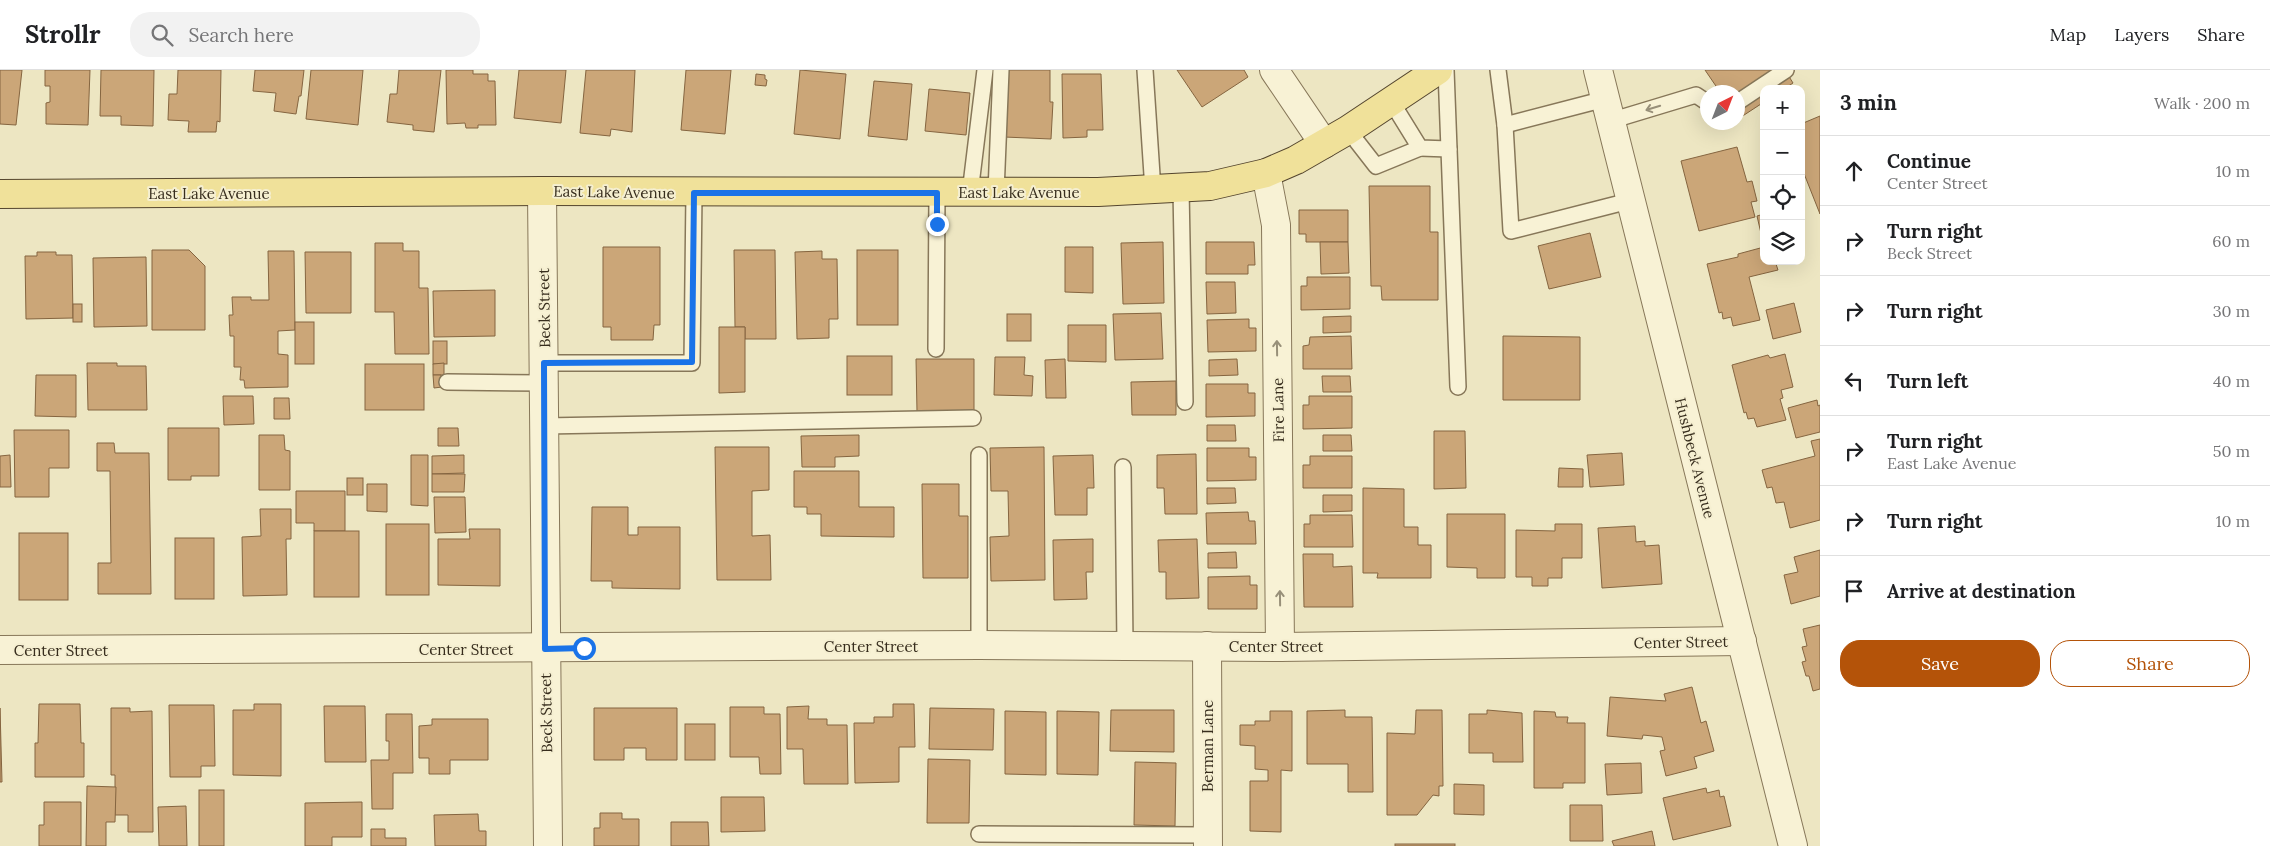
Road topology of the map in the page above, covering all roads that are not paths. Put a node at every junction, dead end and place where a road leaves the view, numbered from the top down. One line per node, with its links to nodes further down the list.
1 (985, 70): 25 (lane)
2 (1001, 70): 25 (lane)
3 (1145, 70): 21 (lane)
4 (1274, 70): 16 (street)
5 (1438, 70): 12 (main road, East Lake Avenue)
6 (1446, 70): 18 (lane)
7 (1498, 70): 14 (lane)
8 (1598, 70): 13 (street, Hushbeck Avenue)
9 (1786, 70): 10 (lane)
10 (1745, 97)
11 (1700, 98): 13 (lane, one-way to 13)
12 (1391, 101): 15 (main road, East Lake Avenue); 17 (lane)
13 (1607, 110): 14 (lane); 27 (street, Hushbeck Avenue)
14 (1504, 125): 27 (lane)
15 (1348, 130): 16 (main road, East Lake Avenue); 17 (lane)
16 (1324, 144): 19 (main road, East Lake Avenue)
17 (1420, 148): 18 (lane)
18 (1449, 149): 31 (lane)
19 (1266, 173): 20 (main road, East Lake Avenue); 41 (street, Fire Lane, one-way to 19)
20 (1181, 189): 21 (main road, East Lake Avenue); 32 (lane)
21 (1153, 190): 25 (main road, East Lake Avenue)
22 (542, 191): 23 (main road, East Lake Avenue); 26 (main road, East Lake Avenue); 29 (street, Beck Street)
23 (694, 193): 24 (main road, East Lake Avenue); 29 (lane)
24 (937, 193): 25 (main road, East Lake Avenue); 28 (lane)
25 (983, 193)
26 (0, 194)
27 (1629, 201): 37 (street, Hushbeck Avenue)
28 (936, 349)
29 (544, 373): 30 (lane); 34 (street, Beck Street)
30 (447, 382)
31 (1458, 387)
32 (1185, 402)
33 (973, 418): 34 (lane)
34 (544, 426): 42 (street, Beck Street)
35 (979, 454): 38 (lane)
36 (1123, 468): 39 (lane)
37 (1742, 641): 41 (street, Center Street); 47 (street, Hushbeck Avenue)
38 (979, 645): 39 (street, Center Street); 42 (street, Center Street)
39 (1126, 645): 40 (street, Center Street)
40 (1207, 646): 41 (street, Center Street); 45 (street, Berman Lane)
41 (1280, 647)
42 (545, 649): 43 (street, Center Street); 46 (street, Beck Street)
43 (0, 650)
44 (979, 834): 45 (lane)
45 (1208, 841)
46 (548, 846)
47 (1793, 846)

